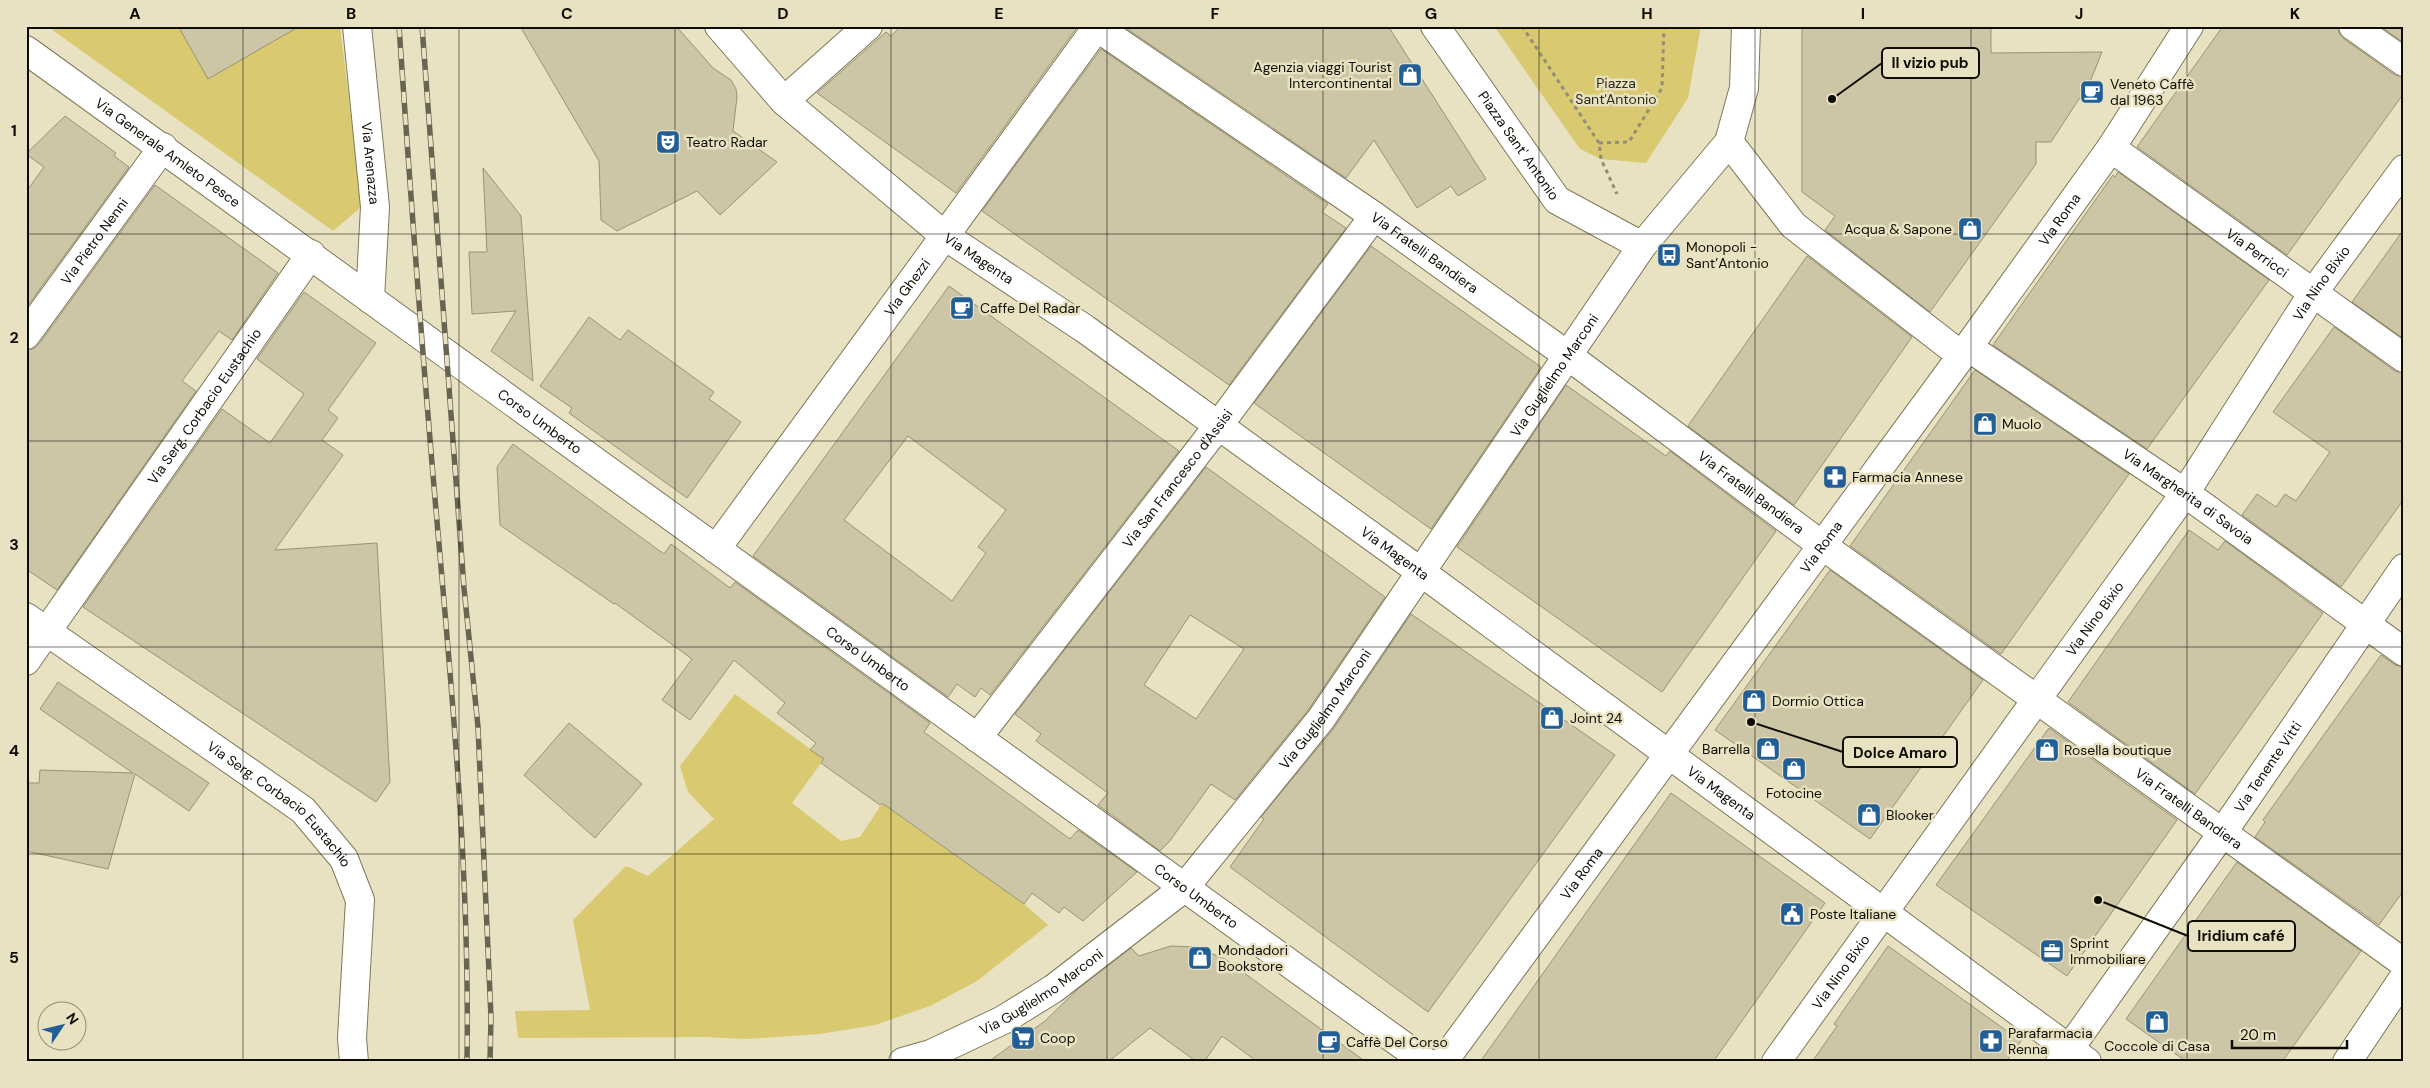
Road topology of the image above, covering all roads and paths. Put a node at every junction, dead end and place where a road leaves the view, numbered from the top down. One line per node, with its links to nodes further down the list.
1 (357, 26): 24 (street, Via Arenazza)
2 (719, 26): 13 (street, Via Magenta)
3 (868, 26): 13 (street)
4 (1435, 26): 21 (street, Piazza Sant' Antonio)
5 (1522, 26): 15 (path)
6 (1664, 26): 15 (path)
7 (1746, 26): 14 (street)
8 (2189, 26): 17 (street, Via Roma)
9 (2353, 26): 12 (street)
10 (1097, 27): 19 (street, Via Fratelli Bandiera); 20 (street, Via Ghezzi)
11 (26, 50): 16 (street, Via Generale Amleto Pesce)
12 (2404, 62)
13 (784, 101): 20 (street, Via Magenta)
14 (1729, 142): 21 (street); 26 (street)
15 (1599, 143): 21 (path)
16 (163, 147): 22 (street, Via Generale Amleto Pesce); 25 (street, Via Pietro Nenni)
17 (2111, 148): 23 (street, Via Perricci); 26 (street, Via Roma)
18 (2404, 169): 23 (street, Via Nino Bixio)
19 (1374, 216): 27 (street, Via Fratelli Bandiera); 29 (street, Via San Francesco d'Assisi)
20 (945, 236): 29 (street, Via Magenta); 32 (street, Via Ghezzi)
21 (1642, 246): 27 (street, Via Guglielmo Marconi)
22 (311, 254): 24 (street, Corso Umberto); 36 (street, Via Serg. Corbacio Eustachio)
23 (2313, 293): 28 (street, Via Perricci); 30 (street, Via Nino Bixio)
24 (370, 299): 32 (street, Corso Umberto)
25 (26, 335)
26 (1965, 352): 30 (street, Via Margherita di Savoia); 31 (street, Via Roma)
27 (1568, 355): 31 (street, Via Fratelli Bandiera); 34 (street, Via Guglielmo Marconi)
28 (2404, 358)
29 (1218, 426): 34 (street, Via Magenta); 40 (street, Via San Francesco d'Assisi)
30 (2185, 493): 35 (street, Via Margherita di Savoia); 39 (street, Via Nino Bixio)
31 (1823, 546): 39 (street, Via Fratelli Bandiera); 41 (street, Via Roma)
32 (716, 549): 40 (street, Corso Umberto)
33 (2404, 568): 35 (street, Via Tenente Vitti)
34 (1421, 572): 41 (street, Via Magenta); 43 (street, Via Guglielmo Marconi)
35 (2364, 623): 37 (street, Via Margherita di Savoia); 42 (street, Via Tenente Vitti)
36 (37, 624): 38 (street, Via Serg. Corbacio Eustachio); 48 (street, Via Serg. Corbacio Eustachio)
37 (2404, 652)
38 (26, 661)
39 (2036, 699): 42 (street, Via Fratelli Bandiera); 44 (street, Via Nino Bixio)
40 (977, 738): 43 (street, Corso Umberto)
41 (1670, 753): 44 (street, Via Magenta); 51 (street, Via Roma)
42 (2222, 832): 45 (street, Via Fratelli Bandiera); 47 (street, Via Tenente Vitti)
43 (1184, 888): 49 (street, Via Guglielmo Marconi); 50 (street, Corso Umberto)
44 (1884, 911): 47 (street, Via Magenta); 52 (street, Via Nino Bixio)
45 (2404, 963)
46 (2404, 977): 53 (street)
47 (2072, 1058)
48 (354, 1062)
49 (903, 1062)
50 (1426, 1062)
51 (1443, 1062)
52 (1776, 1062)
53 (2346, 1062)

